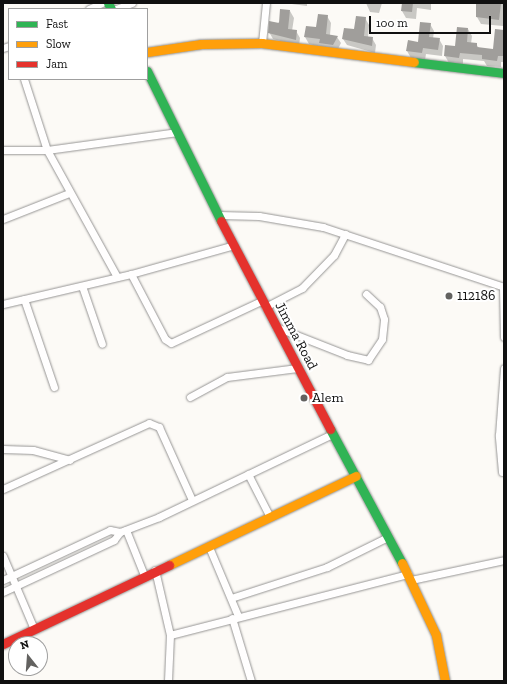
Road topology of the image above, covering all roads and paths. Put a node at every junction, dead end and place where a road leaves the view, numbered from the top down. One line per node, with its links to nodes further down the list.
1 (102, 3): 4 (street)
2 (132, 3): 5 (street)
3 (266, 3): 6 (street)
4 (91, 8)
5 (119, 8)
6 (262, 43): 7 (main road); 8 (main road)
7 (148, 52)
8 (504, 72)
9 (148, 73): 11 (main road, Jimma Road)
10 (24, 80): 13 (street)
11 (178, 132): 13 (street); 15 (main road, Jimma Road)
12 (3, 150): 13 (street)
13 (47, 150): 14 (street)
14 (69, 193): 16 (street); 20 (street)
15 (219, 215): 17 (street); 18 (main road, Jimma Road)
16 (3, 219)
17 (345, 234): 22 (street); 26 (street)
18 (234, 245): 19 (street); 26 (main road, Jimma Road)
19 (131, 274): 20 (street); 26 (street)
20 (116, 277): 21 (street)
21 (82, 286): 24 (street); 29 (street)
22 (503, 287): 28 (street)
23 (366, 294): 27 (street)
24 (24, 299): 25 (street); 32 (street)
25 (3, 304)
26 (263, 304): 27 (main road, Jimma Road)
27 (276, 327): 30 (main road, Jimma Road)
28 (504, 336)
29 (102, 344)
30 (297, 368): 33 (street); 34 (main road, Jimma Road)
31 (504, 368): 37 (street)
32 (54, 387)
33 (190, 397)
34 (332, 434): 38 (street); 39 (main road, Jimma Road)
35 (3, 449): 36 (street)
36 (70, 460): 40 (street); 41 (street)
37 (502, 472)
38 (248, 474): 41 (street); 42 (street)
39 (356, 476): 42 (main road); 44 (main road, Jimma Road)
40 (3, 489)
41 (192, 500): 43 (street)
42 (270, 517): 45 (main road)
43 (123, 531): 49 (street); 50 (street); 53 (street)
44 (388, 537): 51 (main road, Jimma Road); 55 (street)
45 (209, 547): 48 (main road); 55 (street)
46 (3, 556): 50 (street)
47 (504, 560): 51 (street)
48 (155, 570): 49 (main road); 58 (street)
49 (144, 575): 57 (main road)
50 (12, 576): 52 (street); 53 (street)
51 (410, 577): 56 (street); 62 (main road, Jimma Road)
52 (3, 580)
53 (17, 586): 54 (street); 57 (street)
54 (3, 592)
55 (231, 598): 56 (street)
56 (235, 617): 58 (street); 61 (street)
57 (34, 629): 59 (main road)
58 (170, 635): 60 (street)
59 (3, 644)
60 (168, 681)
61 (250, 681)
62 (445, 681)

